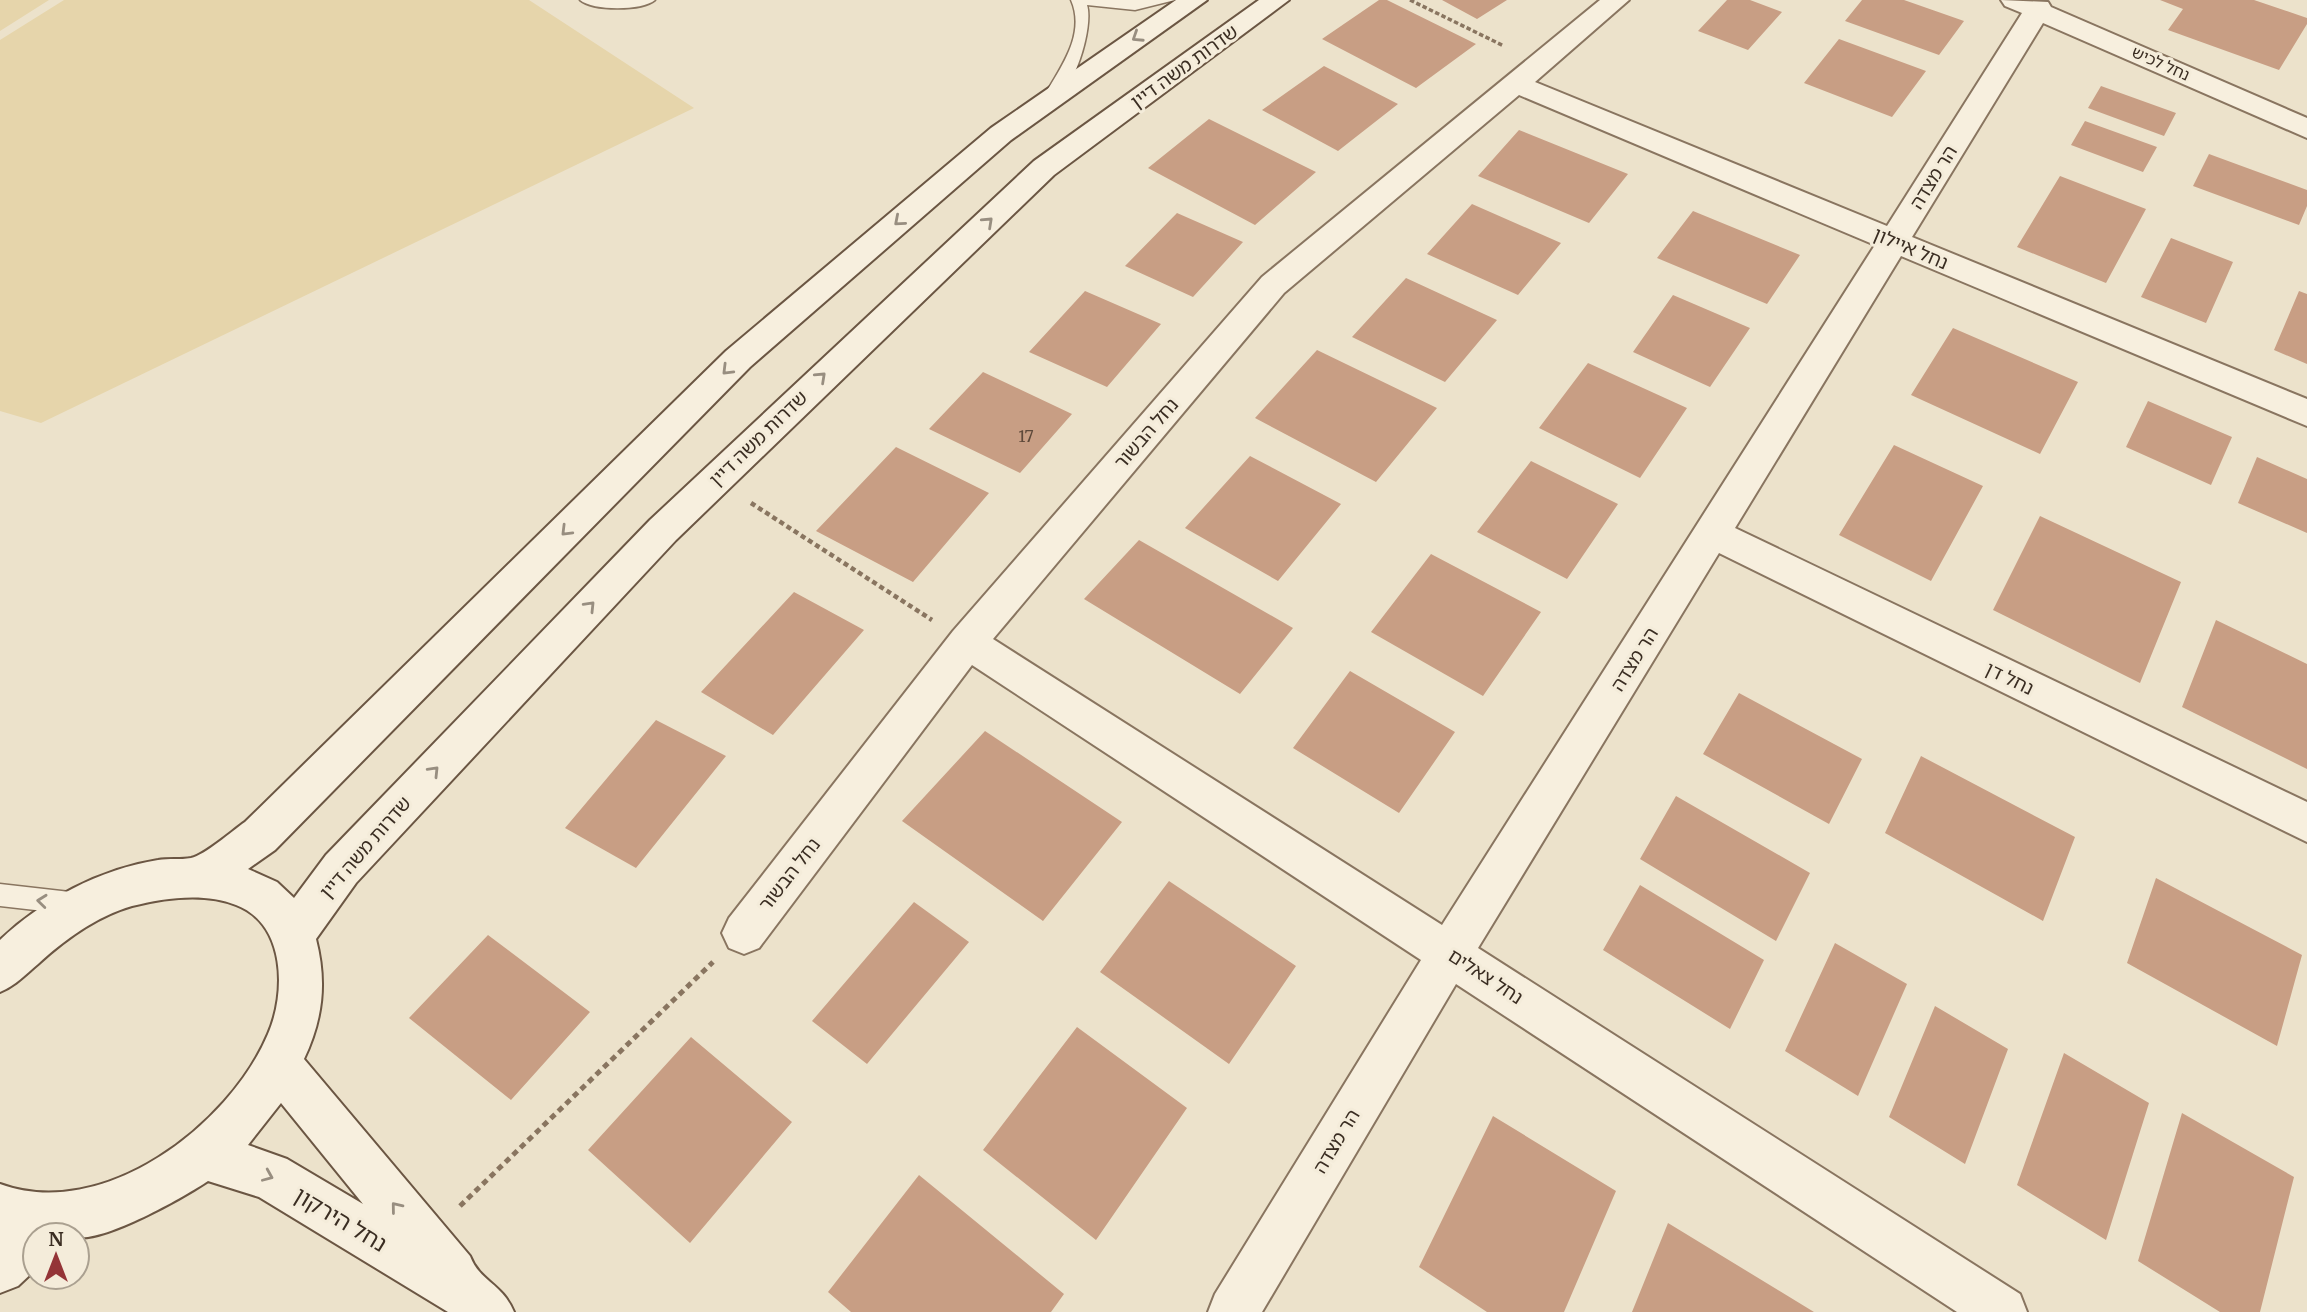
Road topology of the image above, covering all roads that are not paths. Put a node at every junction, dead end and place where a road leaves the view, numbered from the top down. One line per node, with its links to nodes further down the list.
1 (587, 0): 2 (lane)
2 (648, 0)
3 (1079, 0): 4 (lane); 10 (lane)
4 (1168, 0)
5 (1194, 0): 10 (street, one-way to 10)
6 (1276, 0): 21 (street, שדרות משה דיין, one-way to 6)
7 (1616, 0): 9 (street, נחל הבשור)
8 (2026, 4): 11 (street, נחל לכיש); 12 (street, הר מצדה)
9 (1527, 73): 12 (street, נחל איילון); 15 (street, נחל הבשור)
10 (1052, 96): 17 (street, one-way to 17)
11 (2307, 129)
12 (1894, 241): 13 (street, נחל איילון); 14 (street, הר מצדה)
13 (2307, 413)
14 (1712, 533): 16 (street, נחל דן); 22 (street, הר מצדה)
15 (967, 642): 20 (street, נחל הבשור); 22 (street, נחל צאלים)
16 (2307, 822)
17 (200, 877): 19 (street); 21 (street)
18 (0, 895): 19 (lane, one-way to 18)
19 (84, 905): 23 (street)
20 (744, 933)
21 (294, 934): 24 (street)
22 (1450, 953): 32 (street, הר מצדה); 33 (street, נחל צאלים)
23 (0, 970)
24 (279, 1065): 25 (street); 31 (street, נחל הירקון, one-way to 24)
25 (203, 1155): 28 (street); 31 (street, נחל הירקון, one-way to 31)
26 (0, 1208): 27 (street)
27 (27, 1221)
28 (66, 1221)
29 (21, 1249): 30 (street)
30 (0, 1268)
31 (480, 1305)
32 (1233, 1312)
33 (2002, 1312)

